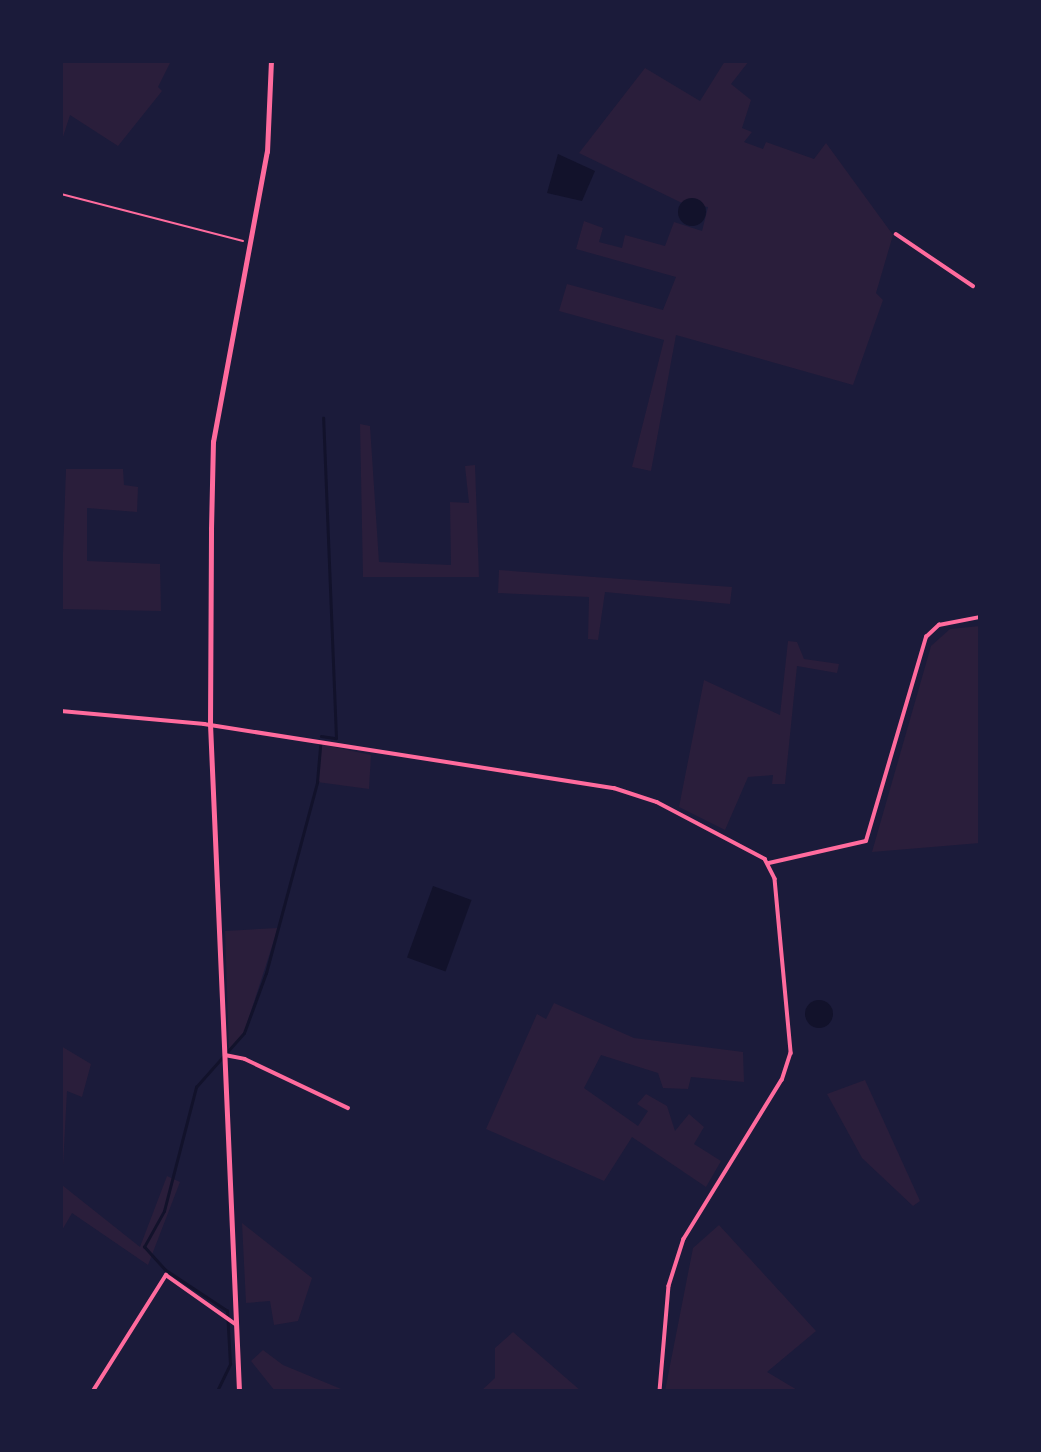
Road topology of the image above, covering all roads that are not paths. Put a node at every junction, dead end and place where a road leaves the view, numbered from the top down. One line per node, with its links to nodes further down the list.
1 (271, 61): 6 (street)
2 (896, 234): 3 (street)
3 (973, 286)
4 (980, 617): 7 (street)
5 (61, 711): 6 (street)
6 (210, 725): 7 (street); 8 (street)
7 (769, 863): 13 (street)
8 (225, 1055): 9 (street); 10 (street)
9 (348, 1108)
10 (237, 1325): 11 (street); 12 (street)
11 (93, 1391)
12 (239, 1391)
13 (660, 1391)

